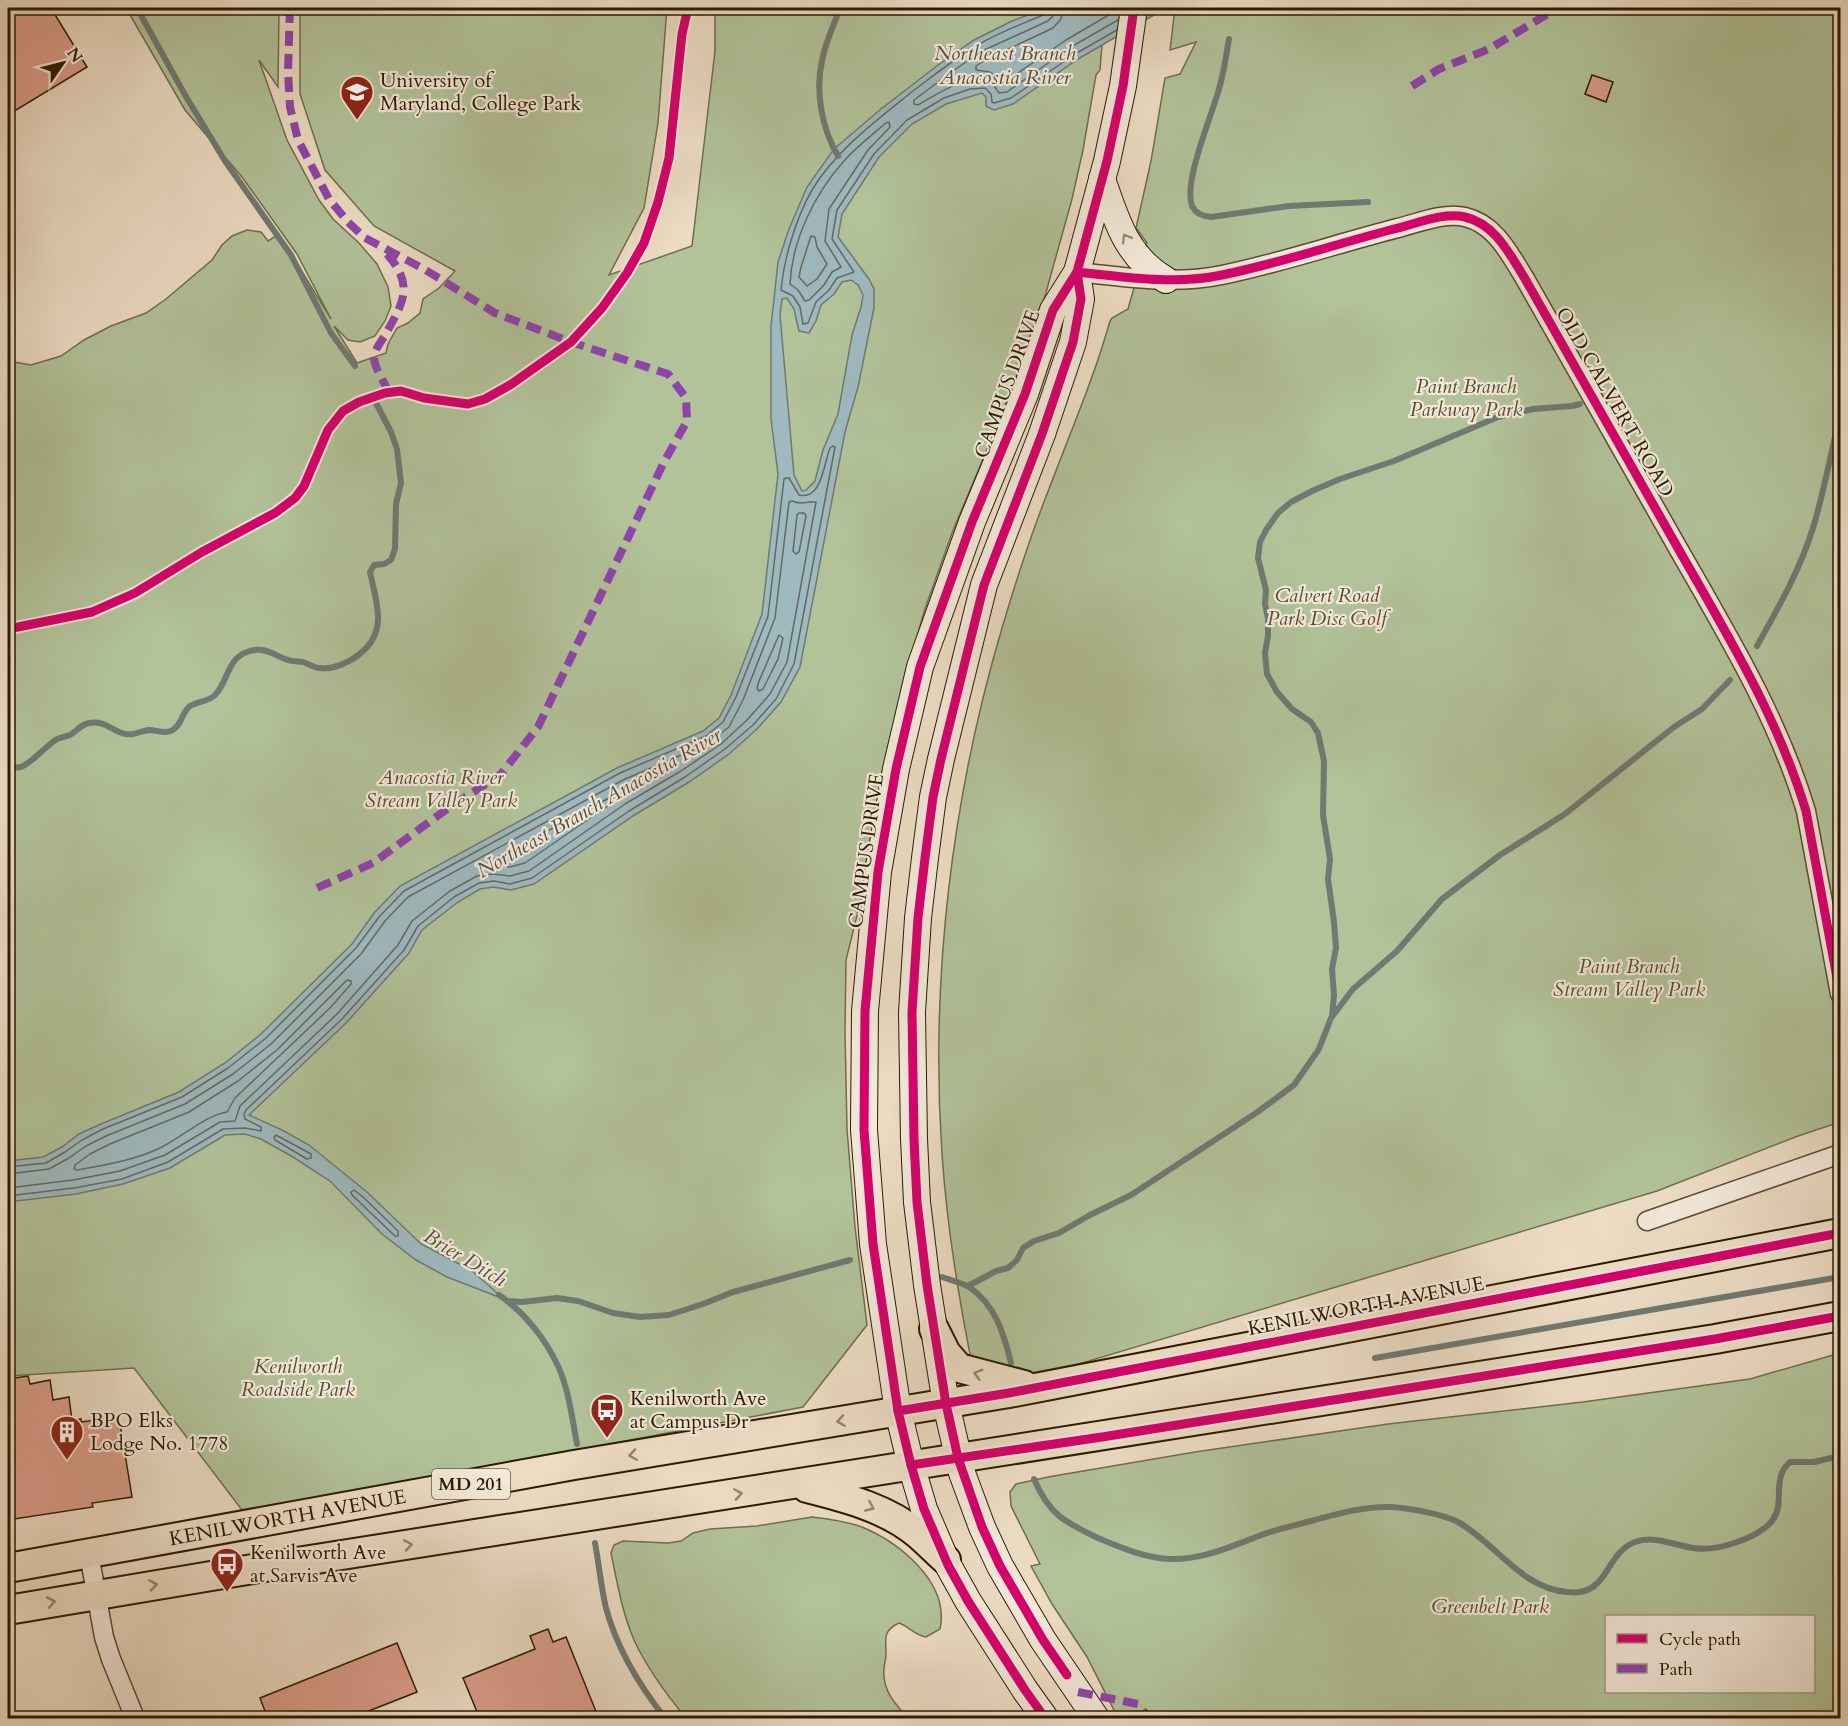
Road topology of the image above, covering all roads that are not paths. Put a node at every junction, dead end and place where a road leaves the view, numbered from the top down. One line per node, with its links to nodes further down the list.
1 (1134, 8): 2 (main road, CAMPUS DRIVE)
2 (1102, 179): 3 (main road, CAMPUS DRIVE); 4 (main road, one-way to 2)
3 (1077, 272): 4 (street, OLD CALVERT ROAD); 10 (main road, CAMPUS DRIVE); 13 (main road, CAMPUS DRIVE)
4 (1166, 280): 5 (street, OLD CALVERT ROAD)
5 (1840, 994)
6 (1840, 1154): 7 (street)
7 (1647, 1221)
8 (1840, 1233): 11 (main road, KENILWORTH AVENUE / MD 201)
9 (1840, 1316): 14 (main road)
10 (934, 1329): 11 (main road, one-way to 10); 12 (main road, CAMPUS DRIVE)
11 (1035, 1388): 12 (main road, KENILWORTH AVENUE / MD 201)
12 (946, 1404): 13 (main road, KENILWORTH AVENUE / MD 201); 14 (main road, CAMPUS DRIVE)
13 (898, 1411): 15 (main road, CAMPUS DRIVE); 17 (main road, KENILWORTH AVENUE / MD 201, one-way to 17)
14 (958, 1458): 15 (main road); 24 (main road, CAMPUS DRIVE)
15 (911, 1465): 16 (main road); 18 (main road, CAMPUS DRIVE)
16 (793, 1485): 18 (main road, one-way to 18); 20 (main road, one-way to 16)
17 (89, 1554): 19 (main road, KENILWORTH AVENUE / MD 201); 20 (street)
18 (946, 1560): 23 (main road, CAMPUS DRIVE)
19 (8, 1568)
20 (96, 1594): 21 (main road, one-way to 20); 22 (street)
21 (8, 1610)
22 (135, 1719)
23 (1045, 1719)
24 (1096, 1719)

